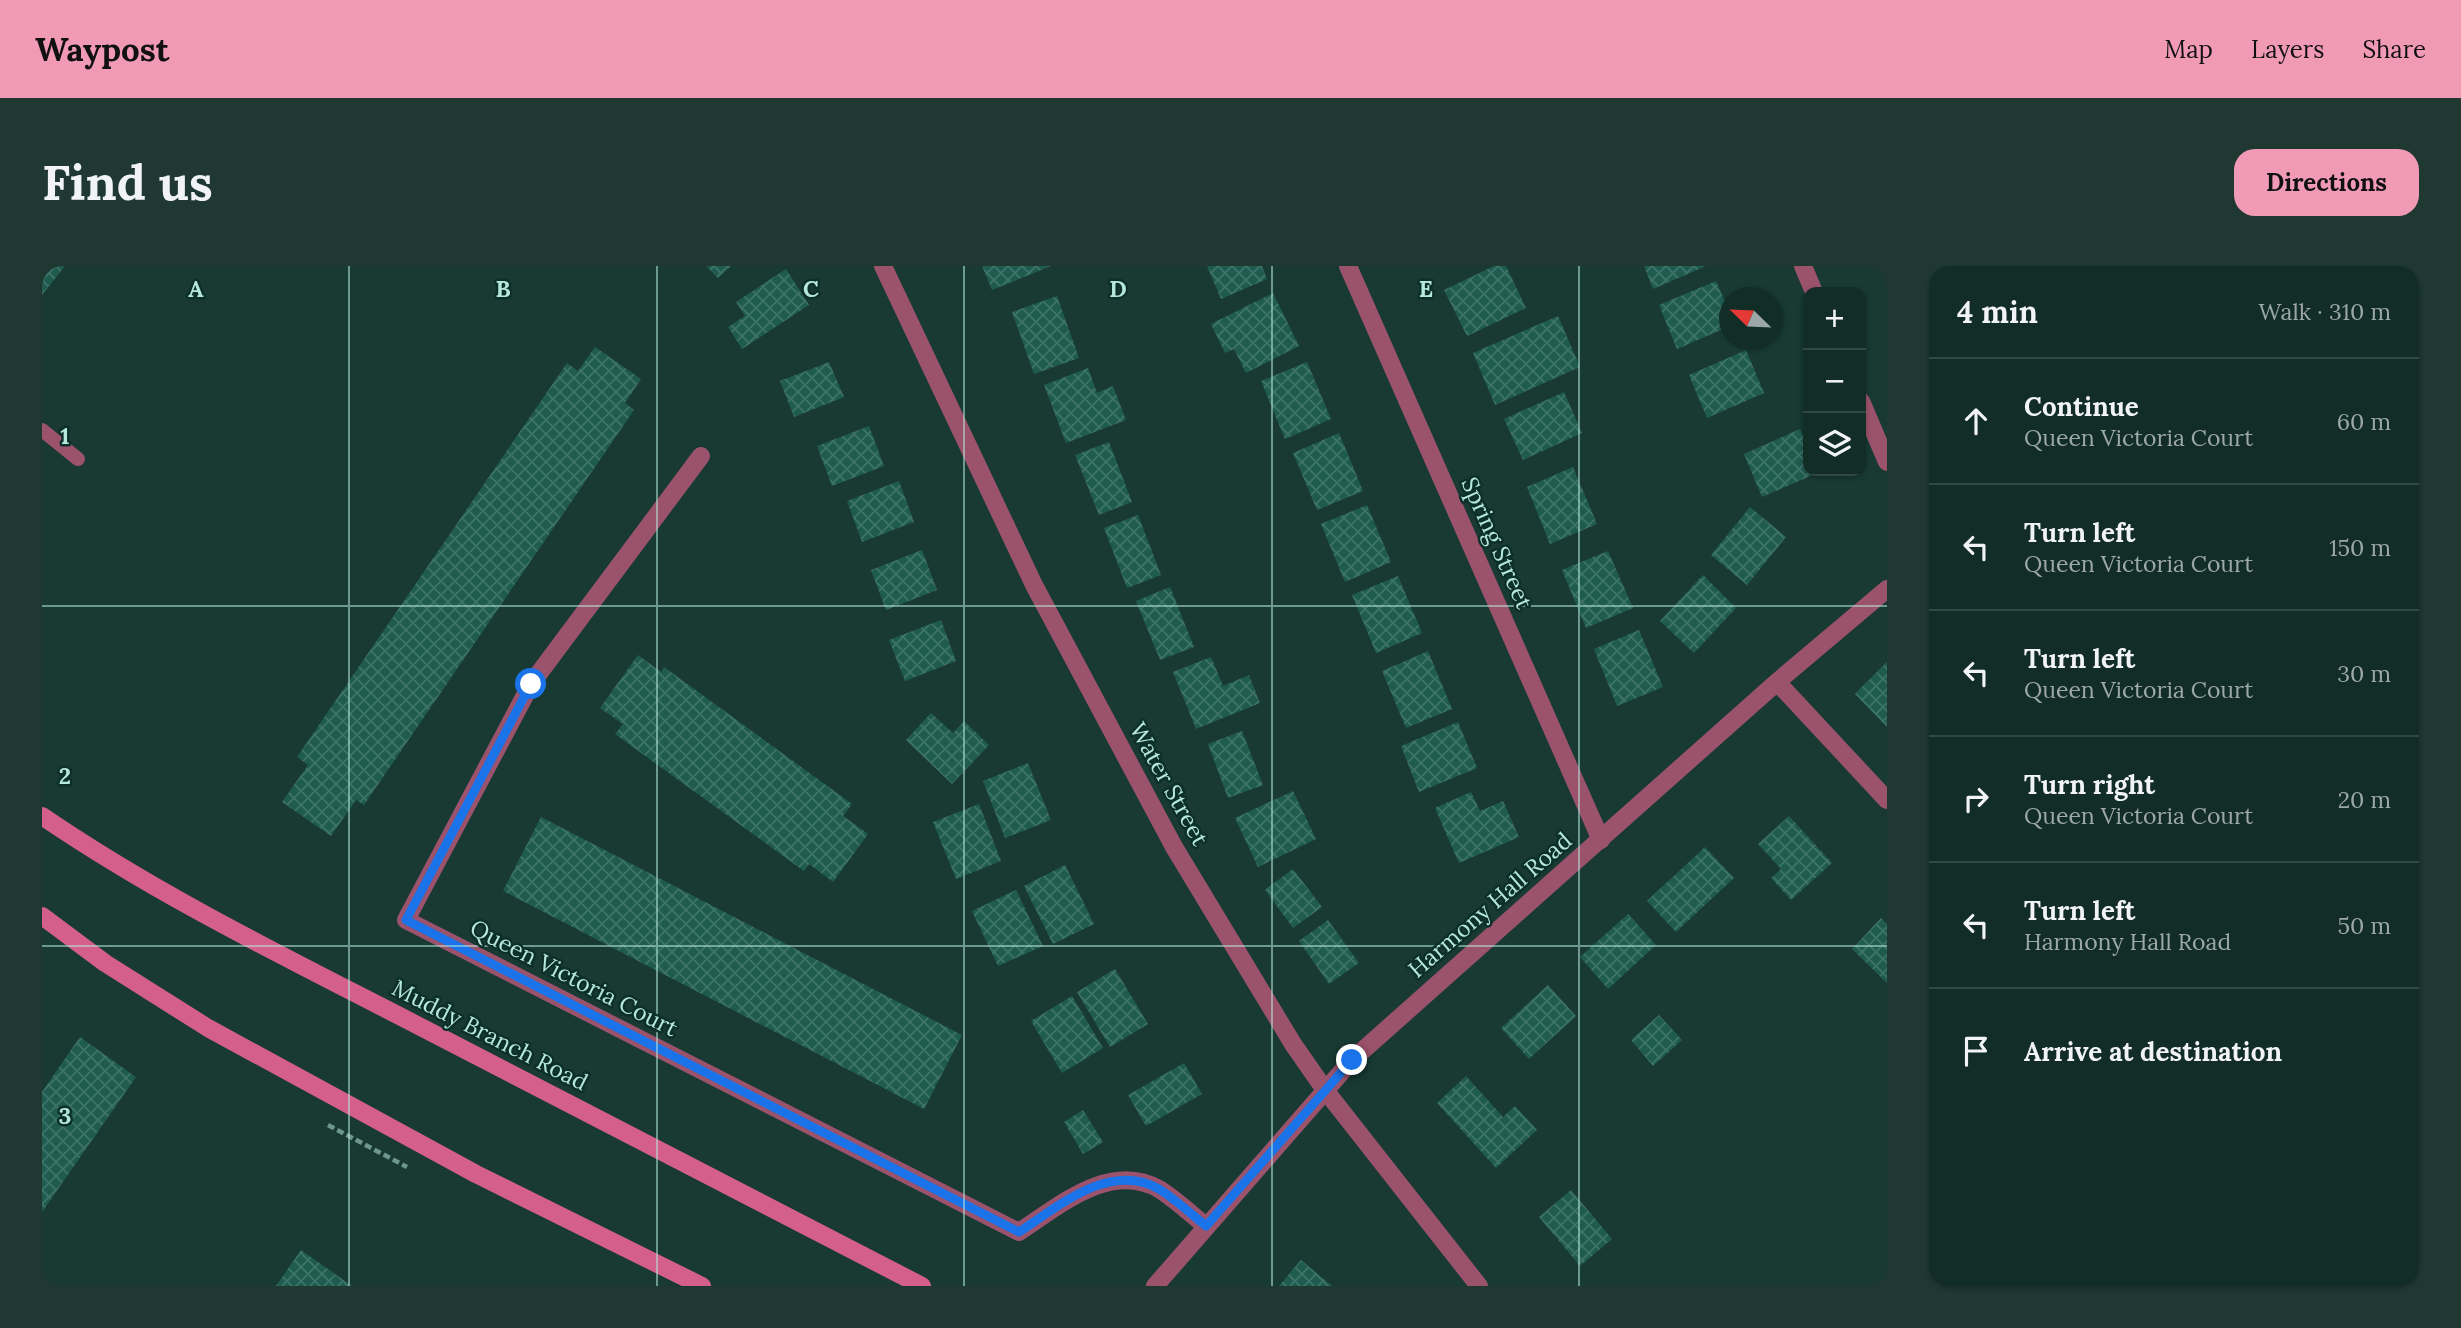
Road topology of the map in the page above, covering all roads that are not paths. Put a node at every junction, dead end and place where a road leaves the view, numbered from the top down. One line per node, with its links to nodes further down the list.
1 (883, 266): 16 (street, Water Street)
2 (1348, 266): 14 (street, Spring Street)
3 (1803, 266): 4 (street)
4 (1812, 287)
5 (1866, 413): 9 (street)
6 (42, 430): 8 (lane)
7 (701, 456): 17 (street, Queen Victoria Court)
8 (78, 459)
9 (1887, 462)
10 (1887, 589): 11 (street, Harmony Hall Road)
11 (1777, 682): 12 (street); 14 (street, Harmony Hall Road)
12 (1887, 800)
13 (42, 816): 19 (main road, Muddy Branch Road)
14 (1601, 840): 16 (street, Harmony Hall Road)
15 (42, 916): 18 (main road)
16 (1325, 1090): 17 (street, Harmony Hall Road); 21 (street, Water Street)
17 (1206, 1226): 20 (street, Harmony Hall Road)
18 (702, 1286)
19 (922, 1286)
20 (1155, 1286)
21 (1479, 1286)

